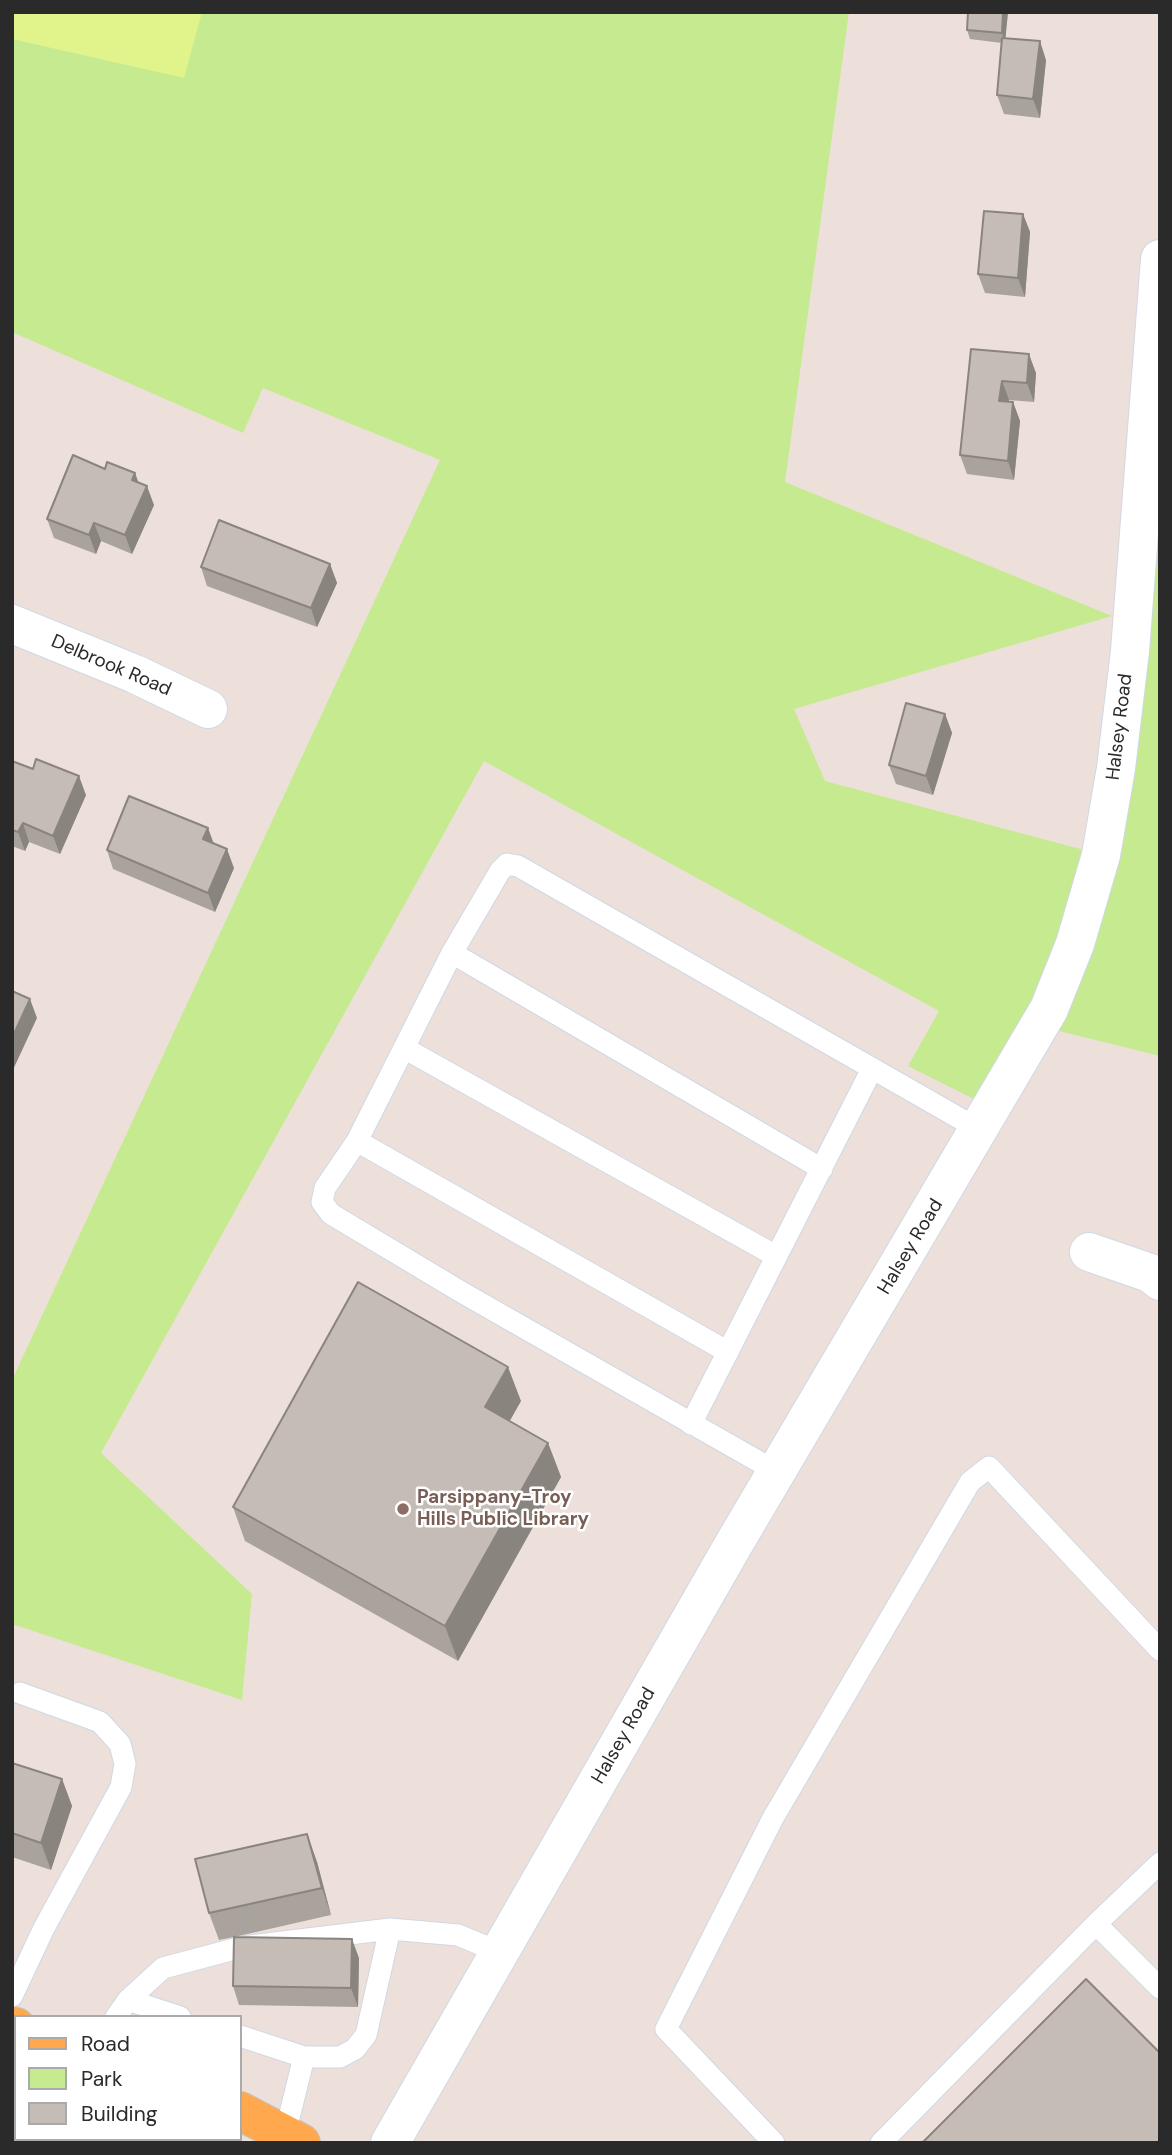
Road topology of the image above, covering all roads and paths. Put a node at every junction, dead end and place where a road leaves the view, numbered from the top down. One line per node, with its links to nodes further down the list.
1 (1160, 259): 7 (street, Halsey Road)
2 (12, 624): 3 (street, Delbrook Road)
3 (208, 709)
4 (452, 953): 5 (lane); 6 (lane); 9 (lane)
5 (404, 1048): 8 (lane); 11 (lane)
6 (872, 1069): 7 (lane); 9 (lane)
7 (980, 1130): 15 (street, Halsey Road)
8 (357, 1141): 13 (lane); 14 (lane)
9 (822, 1169): 11 (lane)
10 (1089, 1252): 12 (street)
11 (776, 1256): 13 (lane)
12 (1160, 1281)
13 (728, 1352): 14 (lane)
14 (691, 1424): 15 (lane)
15 (777, 1472): 21 (street, Halsey Road)
16 (1160, 1650): 31 (lane)
17 (19, 1693): 23 (lane)
18 (1160, 1863): 19 (lane)
19 (1096, 1924): 22 (lane); 32 (lane)
20 (390, 1929): 21 (lane); 24 (lane); 27 (lane)
21 (499, 1952): 30 (street, Halsey Road)
22 (1160, 1989)
23 (12, 1996)
24 (122, 2008): 25 (lane)
25 (167, 2015)
26 (242, 2037): 27 (lane)
27 (304, 2057): 29 (lane)
28 (242, 2112): 29 (main road)
29 (293, 2138)
30 (390, 2143)
31 (774, 2143)
32 (881, 2143)

